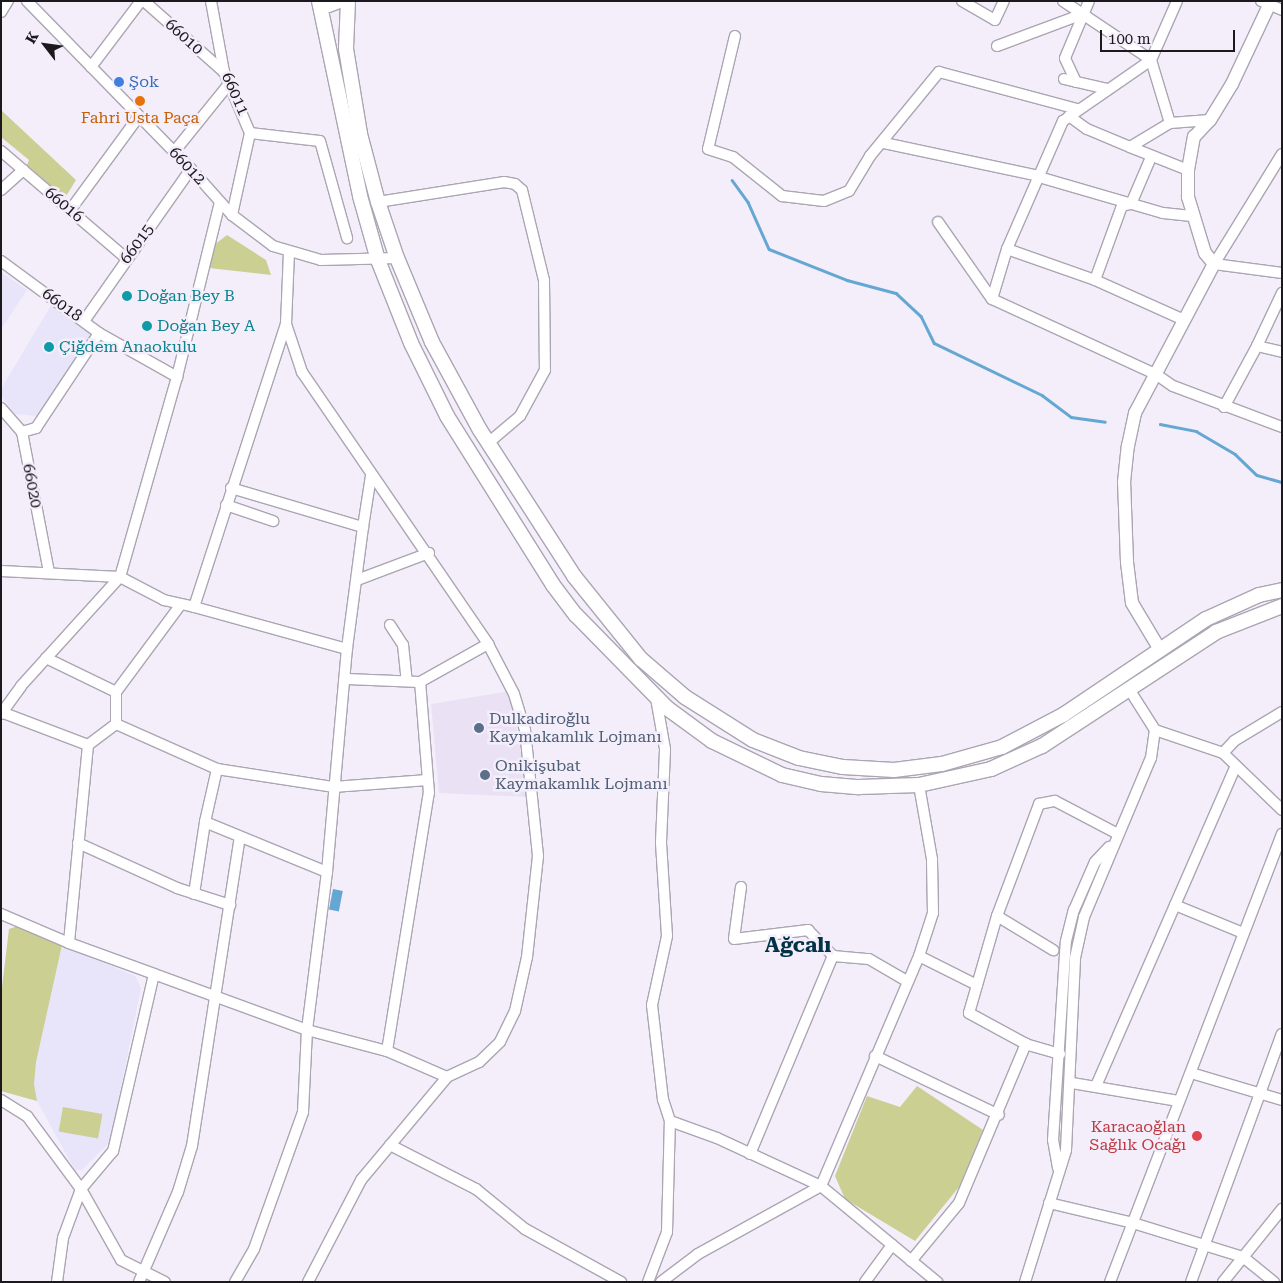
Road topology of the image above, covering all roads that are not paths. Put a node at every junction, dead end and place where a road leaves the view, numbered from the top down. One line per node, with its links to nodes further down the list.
1 (8, 1): 15 (street)
2 (27, 1): 20 (street, 66012)
3 (142, 1): 20 (street); 21 (street, 66010)
4 (211, 1): 21 (street, 66011)
5 (320, 1): 6 (street); 54 (main road)
6 (342, 1)
7 (348, 1): 43 (main road)
8 (962, 1): 9 (street)
9 (1004, 1)
10 (1063, 1): 16 (street)
11 (1089, 1): 16 (street)
12 (1177, 1): 19 (street)
13 (1267, 2): 14 (street); 28 (street)
14 (1282, 10)
15 (1, 12)
16 (1082, 14): 18 (street); 19 (street); 23 (street)
17 (735, 36): 31 (street)
18 (997, 46)
19 (1151, 60): 25 (street); 29 (street)
20 (91, 67): 27 (street, 66012)
21 (224, 72): 24 (street, 66011)
22 (1064, 79): 23 (street)
23 (1076, 82): 25 (street)
24 (228, 85): 30 (street, 66011); 34 (street)
25 (1107, 89): 26 (street)
26 (1073, 112): 31 (street); 32 (street); 40 (street)
27 (139, 116): 34 (street, 66012); 45 (street)
28 (1210, 120): 29 (street); 39 (street)
29 (1170, 122): 32 (street)
30 (250, 132): 46 (street, 66011); 49 (street)
31 (884, 143): 40 (street)
32 (1130, 147): 36 (street)
33 (1, 152): 38 (street, 66016)
34 (174, 152): 37 (street, 66012)
35 (1282, 154): 56 (street)
36 (1151, 157): 39 (street); 44 (street)
37 (191, 169): 42 (street, 66012); 53 (street, 66015)
38 (23, 170): 41 (street); 45 (street, 66016)
39 (1188, 170): 47 (street)
40 (1039, 176): 44 (street); 50 (street)
41 (1, 190)
42 (220, 202): 46 (street, 66012); 68 (street)
43 (378, 202): 52 (main road); 73 (street)
44 (1131, 204): 47 (street); 58 (street)
45 (70, 209): 53 (street, 66016)
46 (232, 215): 51 (street, 66012)
47 (1194, 216): 56 (street)
48 (938, 222): 60 (street)
49 (347, 238)
50 (1007, 249): 58 (street); 60 (street)
51 (289, 253): 54 (street, 66012); 63 (street)
52 (397, 258): 54 (street, 66012); 73 (main road)
53 (126, 259): 62 (street, 66015)
54 (378, 260): 98 (main road)
55 (1, 261): 62 (street, 66018)
56 (1214, 264): 57 (street); 61 (street)
57 (1282, 272)
58 (1095, 280): 61 (street)
59 (1282, 293): 65 (street)
60 (992, 299): 67 (street)
61 (1184, 320): 67 (street)
62 (84, 321): 64 (street, 66018)
63 (286, 324): 74 (street); 75 (street)
64 (99, 333): 68 (street, 66018); 72 (street)
65 (1257, 346): 66 (street); 69 (street)
66 (1282, 352)
67 (1157, 375): 69 (street); 90 (street)
68 (177, 377): 82 (street)
69 (1224, 407): 71 (street)
70 (1, 408): 72 (street)
71 (1282, 427)
72 (22, 432): 81 (street, 66020)
73 (488, 443): 90 (main road)
74 (371, 476): 78 (street); 79 (street)
75 (231, 488): 76 (street); 78 (street)
76 (226, 505): 77 (street); 87 (street)
77 (272, 522)
78 (363, 527): 83 (street)
79 (429, 553): 83 (street); 89 (street)
80 (1, 571): 81 (street)
81 (49, 572): 82 (street)
82 (120, 577): 85 (street); 92 (street)
83 (358, 580): 91 (street)
84 (1282, 590): 90 (main road)
85 (181, 604): 87 (street); 97 (street)
86 (1282, 606): 96 (main road)
87 (194, 607): 91 (street)
88 (390, 626): 94 (street)
89 (488, 644): 95 (street); 140 (street)
90 (1159, 648)
91 (348, 650): 93 (street)
92 (46, 658): 97 (street); 100 (street)
93 (346, 679): 94 (street); 109 (street)
94 (407, 681): 95 (street)
95 (420, 682): 107 (street)
96 (1129, 689): 102 (street); 108 (main road)
97 (116, 692): 101 (street)
98 (656, 698): 108 (main road); 148 (street)
99 (1282, 712): 104 (street)
100 (2, 713): 103 (street)
101 (116, 724): 103 (street); 106 (street)
102 (1155, 730): 104 (street); 112 (street)
103 (88, 745): 115 (street)
104 (1223, 753): 105 (street)
105 (1236, 766): 110 (street); 121 (street)
106 (217, 769): 109 (street); 111 (street)
107 (428, 780): 109 (street); 136 (street)
108 (919, 785): 128 (street)
109 (334, 787): 117 (street)
110 (1282, 810)
111 (205, 822): 114 (street); 119 (street)
112 (1116, 833): 116 (street); 123 (street)
113 (1282, 834): 124 (street)
114 (240, 837): 117 (street); 120 (street)
115 (78, 843): 119 (street); 125 (street)
116 (1112, 845): 137 (street); 141 (street)
117 (327, 872): 133 (street)
118 (741, 887): 127 (street)
119 (194, 894): 120 (street)
120 (230, 905): 132 (street)
121 (1175, 905): 124 (street); 142 (street)
122 (1, 914): 125 (street)
123 (997, 916): 126 (street); 131 (street)
124 (1243, 933): 139 (street)
125 (69, 943): 129 (street)
126 (1053, 950)
127 (833, 956): 130 (street); 150 (street)
128 (918, 956): 130 (street); 131 (street)
129 (154, 974): 132 (street); 153 (street)
130 (907, 981): 138 (street)
131 (977, 985): 135 (street)
132 (217, 997): 133 (street); 161 (street)
133 (307, 1030): 136 (street); 165 (street)
134 (1282, 1034): 143 (street)
135 (1026, 1044): 137 (street); 147 (street)
136 (387, 1051): 140 (street)
137 (1060, 1054): 151 (street)
138 (875, 1056): 147 (street); 152 (street)
139 (1191, 1074): 143 (street); 146 (street)
140 (446, 1077): 149 (street)
141 (1072, 1083): 142 (street); 151 (street)
142 (1096, 1086): 146 (street)
143 (1260, 1093): 145 (street); 158 (street)
144 (1, 1100): 153 (street)
145 (1282, 1100)
146 (1178, 1101): 156 (street)
147 (999, 1115): 160 (street)
148 (670, 1121): 150 (street); 168 (street)
149 (390, 1145): 166 (street); 167 (street)
150 (750, 1154): 152 (street)
151 (1059, 1169): 154 (street)
152 (821, 1186): 157 (street); 169 (street)
153 (81, 1189): 161 (street); 162 (street)
154 (1049, 1203): 156 (street); 172 (street)
155 (1282, 1209): 159 (street)
156 (1133, 1223): 158 (street); 173 (street)
157 (892, 1245): 160 (street); 170 (street)
158 (1204, 1245): 159 (street); 174 (street)
159 (1243, 1257): 175 (street); 176 (street)
160 (912, 1261): 171 (street)
161 (141, 1271): 163 (street); 164 (street)
162 (57, 1282)
163 (139, 1282)
164 (165, 1282)
165 (235, 1282)
166 (308, 1282)
167 (620, 1282)
168 (648, 1282)
169 (661, 1282)
170 (865, 1282)
171 (937, 1282)
172 (1025, 1282)
173 (1110, 1282)
174 (1192, 1282)
175 (1223, 1282)
176 (1274, 1282)

